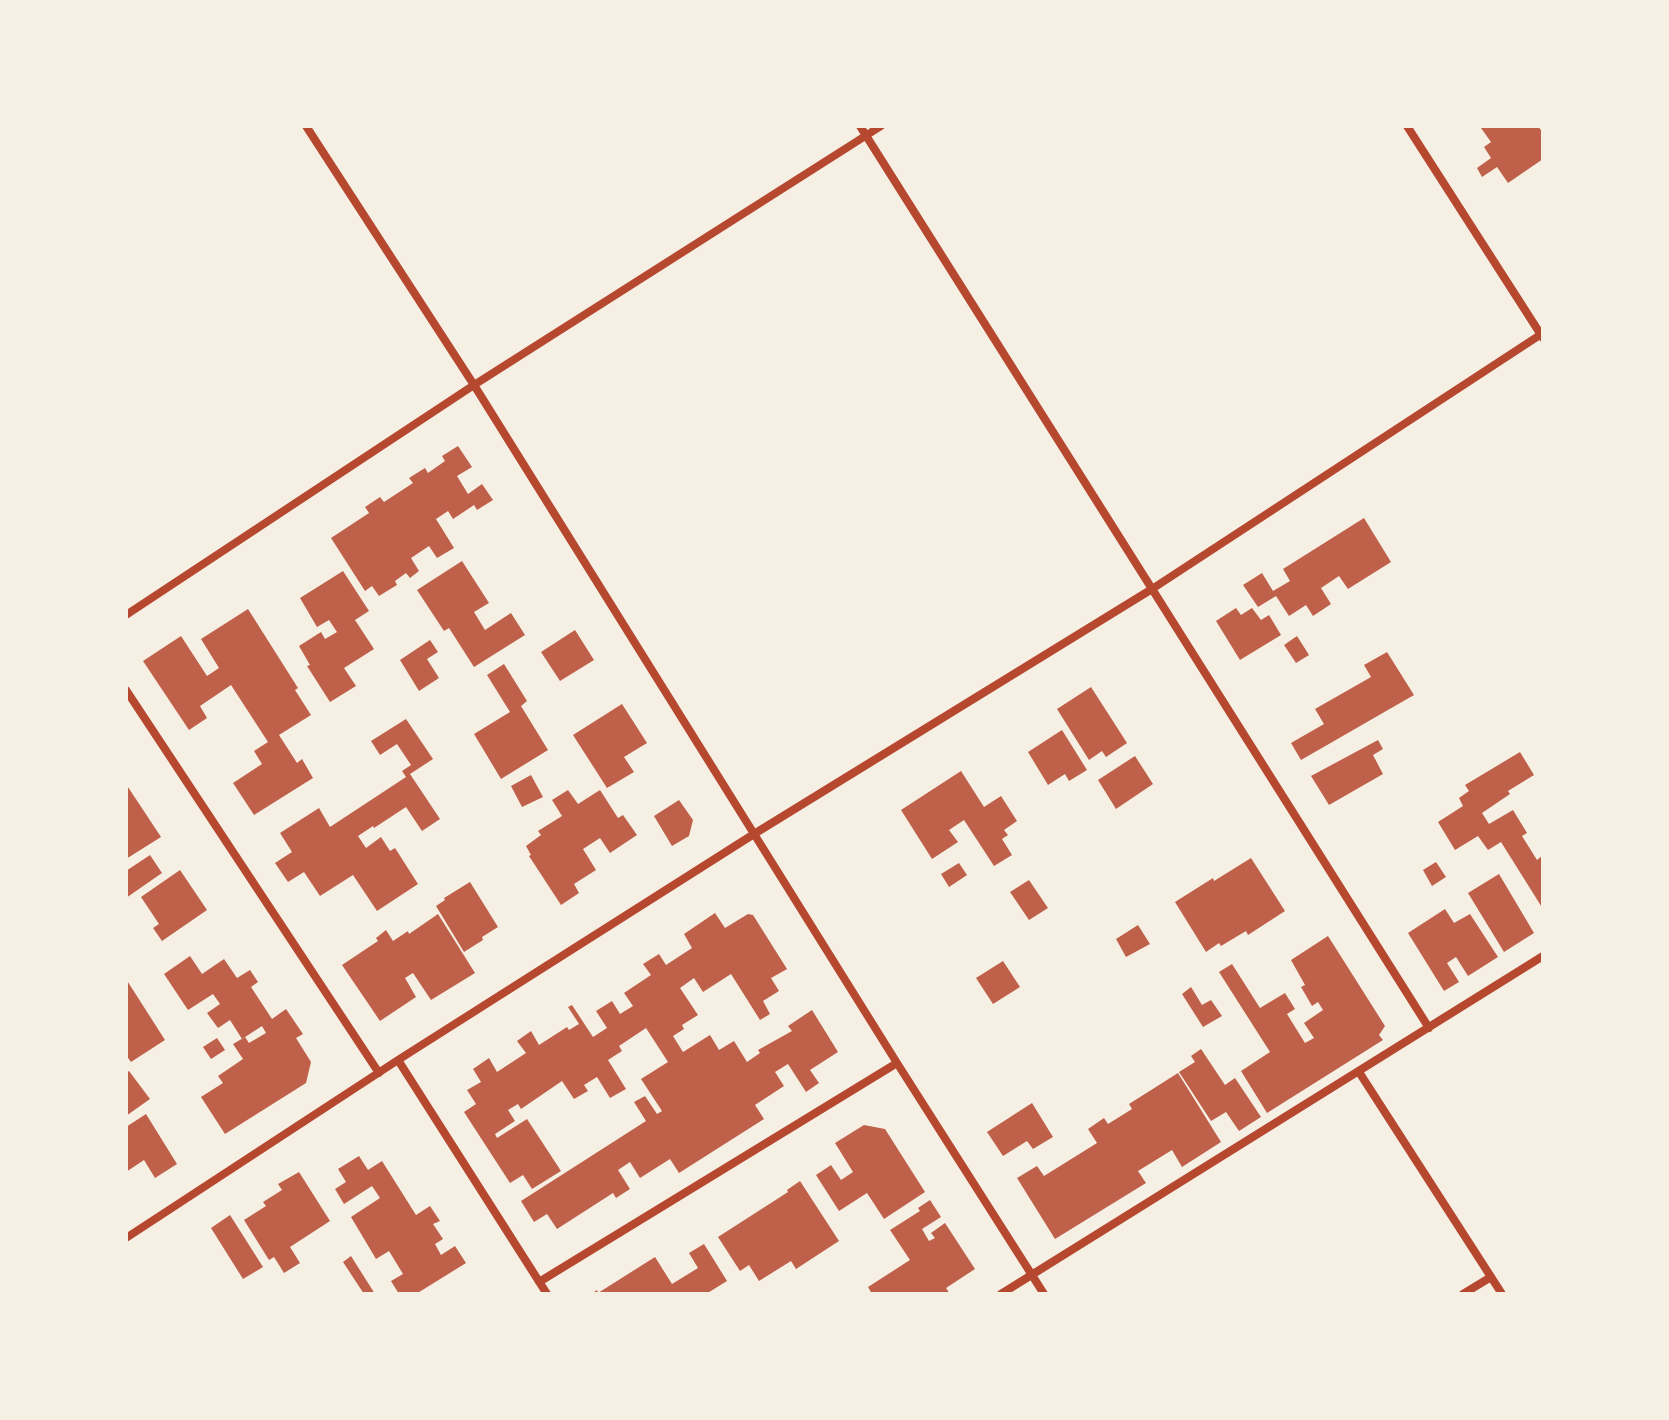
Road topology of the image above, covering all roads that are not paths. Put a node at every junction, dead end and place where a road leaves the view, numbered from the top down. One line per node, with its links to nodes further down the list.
1 (306, 126): 7 (street)
2 (860, 126): 5 (street)
3 (881, 126): 5 (street)
4 (1407, 126): 6 (street)
5 (866, 135): 7 (street); 8 (street)
6 (1542, 335): 8 (street)
7 (474, 385): 9 (street); 11 (street)
8 (1152, 589): 11 (street); 13 (street)
9 (126, 615)
10 (126, 690): 17 (street)
11 (754, 834): 14 (street); 15 (street)
12 (1543, 956): 13 (street)
13 (1429, 1028): 16 (street)
14 (398, 1060): 17 (street); 21 (street)
15 (897, 1063): 19 (street); 21 (street)
16 (1359, 1072): 19 (street); 20 (street)
17 (379, 1073): 18 (street)
18 (126, 1238)
19 (1032, 1274): 23 (street); 24 (street)
20 (1491, 1277): 25 (street); 26 (street)
21 (539, 1282): 22 (street)
22 (547, 1294)
23 (1001, 1294)
24 (1044, 1294)
25 (1463, 1294)
26 (1502, 1294)

